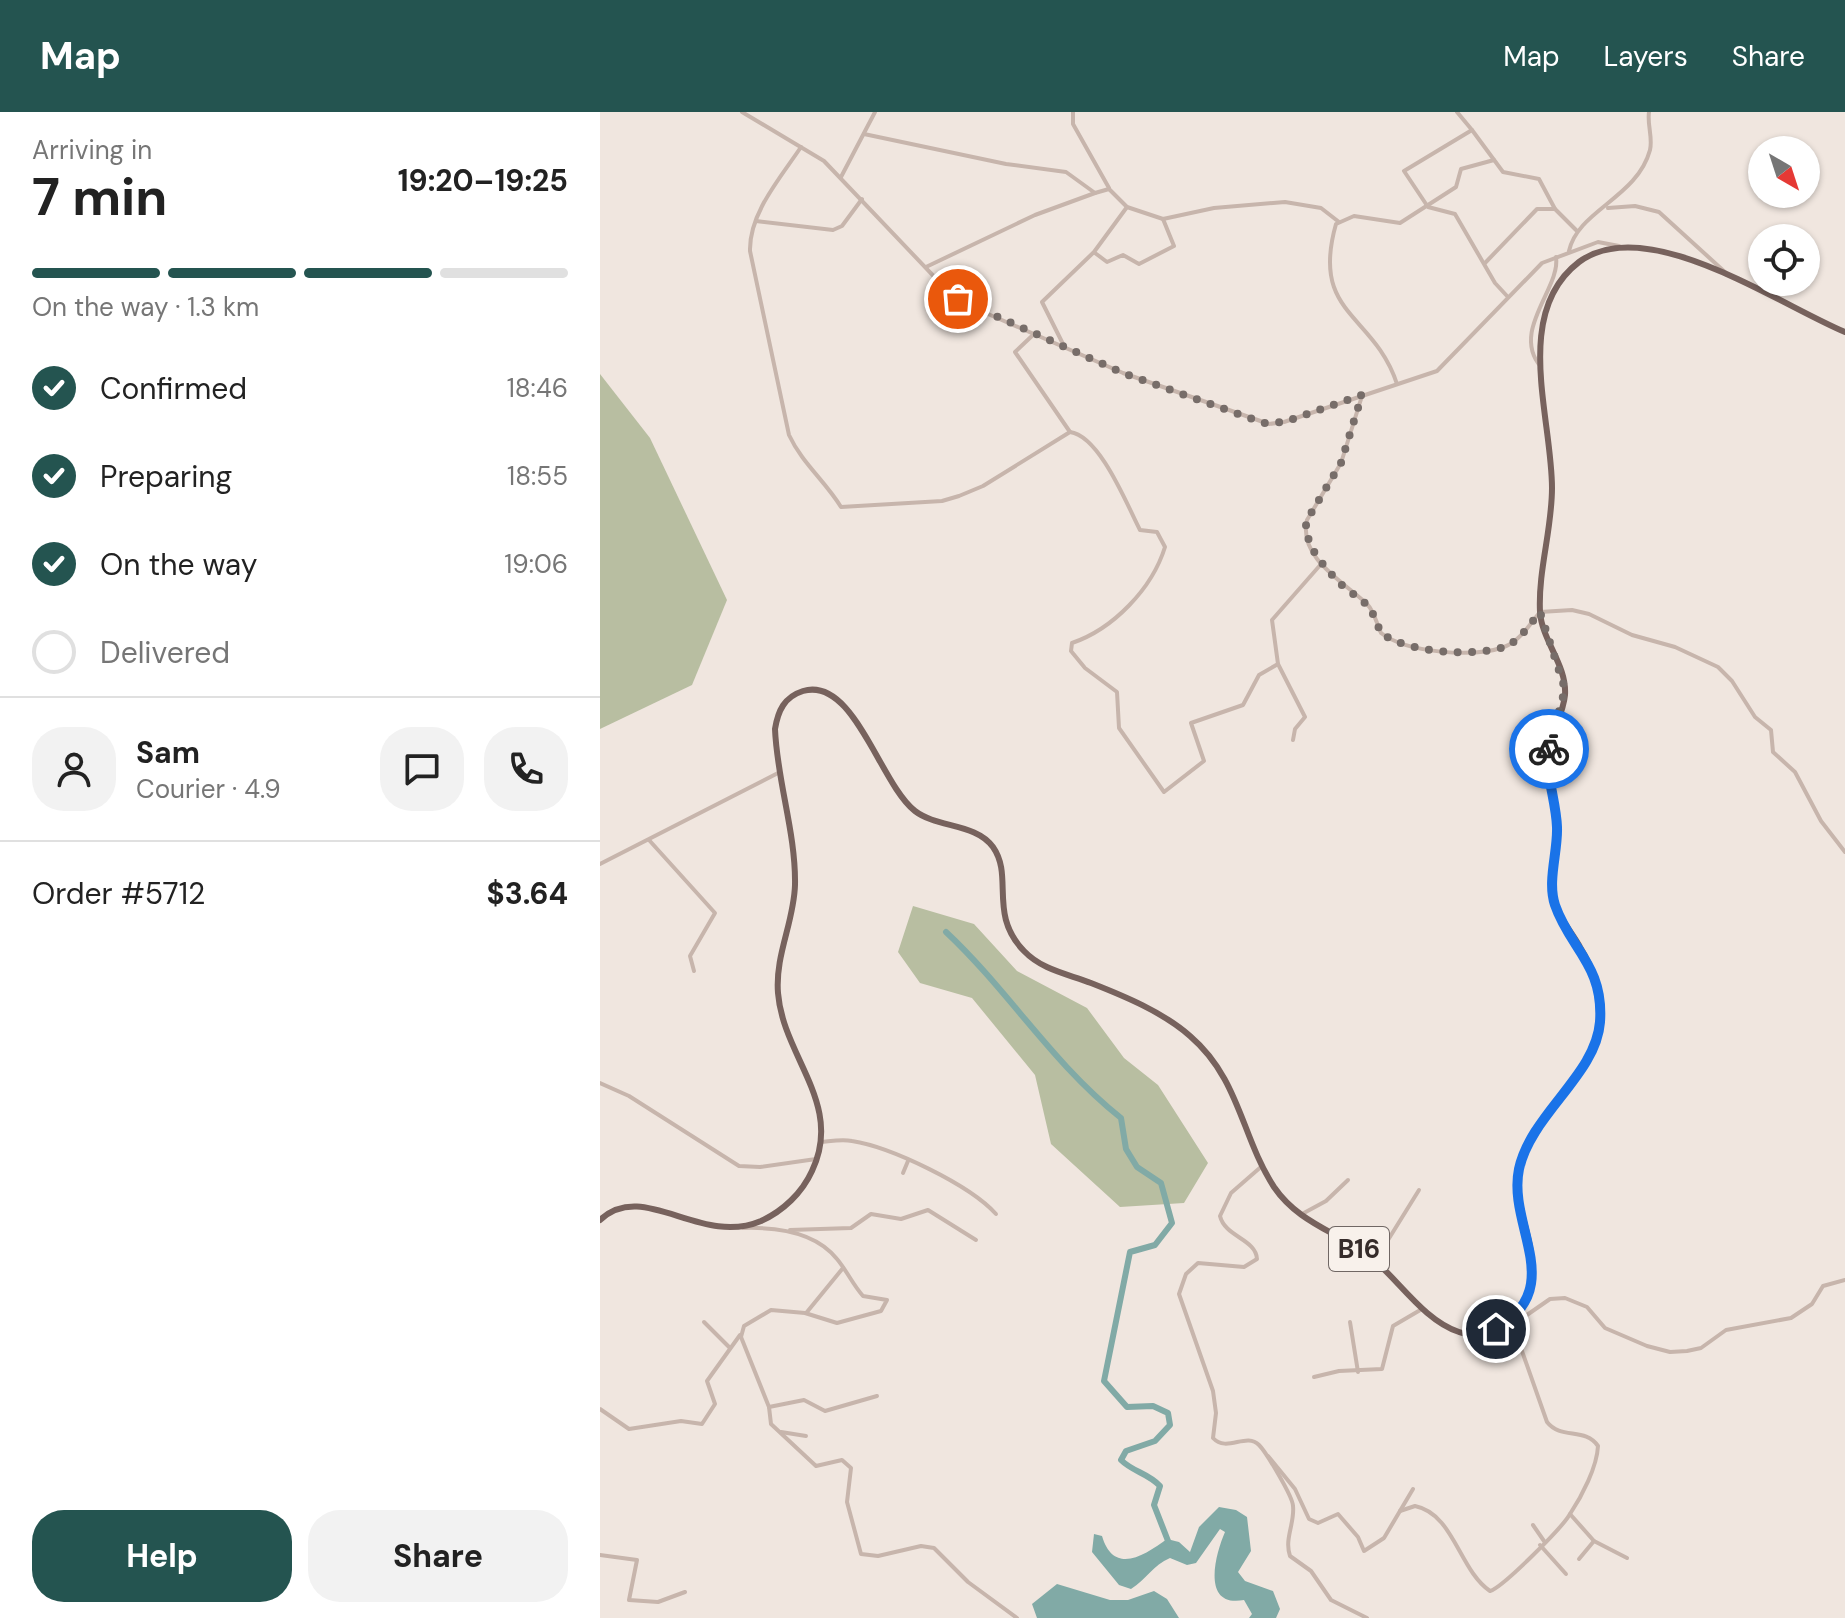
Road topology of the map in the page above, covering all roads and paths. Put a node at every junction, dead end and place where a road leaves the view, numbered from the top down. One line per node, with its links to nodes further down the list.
1 (742, 112): 8 (street)
2 (875, 112): 7 (street)
3 (1073, 112): 11 (street)
4 (1457, 112): 6 (street)
5 (1649, 112): 17 (street)
6 (1472, 130): 9 (street); 15 (street)
7 (864, 134): 10 (street); 12 (street)
8 (801, 147): 10 (street); 19 (street)
9 (1494, 160): 15 (street); 16 (street)
10 (841, 177): 13 (street)
11 (1109, 189): 12 (street); 14 (street)
12 (1095, 193): 27 (street)
13 (862, 199): 19 (street); 27 (street)
14 (1127, 207): 18 (street); 24 (street)
15 (1428, 207): 20 (street); 26 (street)
16 (1555, 209): 21 (street); 26 (street)
17 (1605, 209): 21 (street); 28 (street)
18 (1163, 219): 20 (street); 24 (street)
19 (756, 221): 36 (street)
20 (1339, 222): 34 (street)
21 (1576, 230): 23 (street)
22 (1619, 246): 23 (street); 28 (main road, B16); 33 (main road, B16)
23 (1569, 251): 25 (street)
24 (1094, 252): 32 (street)
25 (1556, 257): 29 (street); 33 (street)
26 (1485, 263): 29 (street)
27 (926, 267): 31 (street)
28 (1730, 279): 30 (main road, B16)
29 (1507, 296): 34 (street)
30 (1845, 332)
31 (1034, 334): 32 (street); 36 (street)
32 (1064, 346): 35 (street)
33 (1542, 368): 38 (main road, B16)
34 (1397, 384): 35 (street)
35 (1362, 395): 37 (street)
36 (1070, 432): 39 (street)
37 (1322, 563): 38 (street); 39 (street)
38 (1540, 612): 43 (street); 65 (main road, B16)
39 (1278, 664): 40 (street)
40 (1293, 740)
41 (780, 772): 42 (street); 47 (main road, B16); 50 (main road, B16)
42 (649, 840): 44 (street); 45 (street)
43 (1845, 852)
44 (600, 864)
45 (694, 971)
46 (600, 1083): 48 (street)
47 (821, 1142): 48 (main road, B16); 49 (street)
48 (818, 1159): 57 (main road, B16)
49 (908, 1161): 51 (street); 54 (street)
50 (1262, 1166): 55 (main road, B16); 78 (street)
51 (903, 1173)
52 (1348, 1180): 55 (street)
53 (1419, 1190): 60 (street)
54 (996, 1214)
55 (1300, 1215): 60 (main road, B16)
56 (600, 1220): 57 (main road)
57 (741, 1228): 58 (street)
58 (788, 1230): 59 (street); 61 (street)
59 (976, 1240)
60 (1375, 1261): 63 (main road, B16)
61 (843, 1268): 64 (street); 64 (street)
62 (1845, 1280): 65 (street)
63 (1424, 1308): 68 (main road, B16); 71 (street)
64 (805, 1313): 69 (street)
65 (1514, 1318): 68 (main road, B16)
66 (704, 1322): 70 (street)
67 (1350, 1322): 71 (street)
68 (1507, 1323): 81 (street)
69 (741, 1333): 70 (street); 74 (street)
70 (730, 1348): 75 (street)
71 (1358, 1372): 72 (street)
72 (1314, 1377)
73 (877, 1396): 74 (street)
74 (769, 1407): 76 (street)
75 (600, 1409)
76 (779, 1432): 77 (street); 90 (street)
77 (806, 1436)
78 (1264, 1451): 80 (street); 91 (street)
79 (1413, 1489): 80 (street)
80 (1400, 1511): 84 (street)
81 (1570, 1514): 83 (street); 84 (street)
82 (1533, 1525): 84 (street)
83 (1594, 1541): 86 (street); 87 (street)
84 (1542, 1543): 88 (street)
85 (600, 1555): 89 (street)
86 (1627, 1558)
87 (1579, 1559)
88 (1566, 1574)
89 (685, 1592)
90 (1017, 1618)
91 (1367, 1618)

